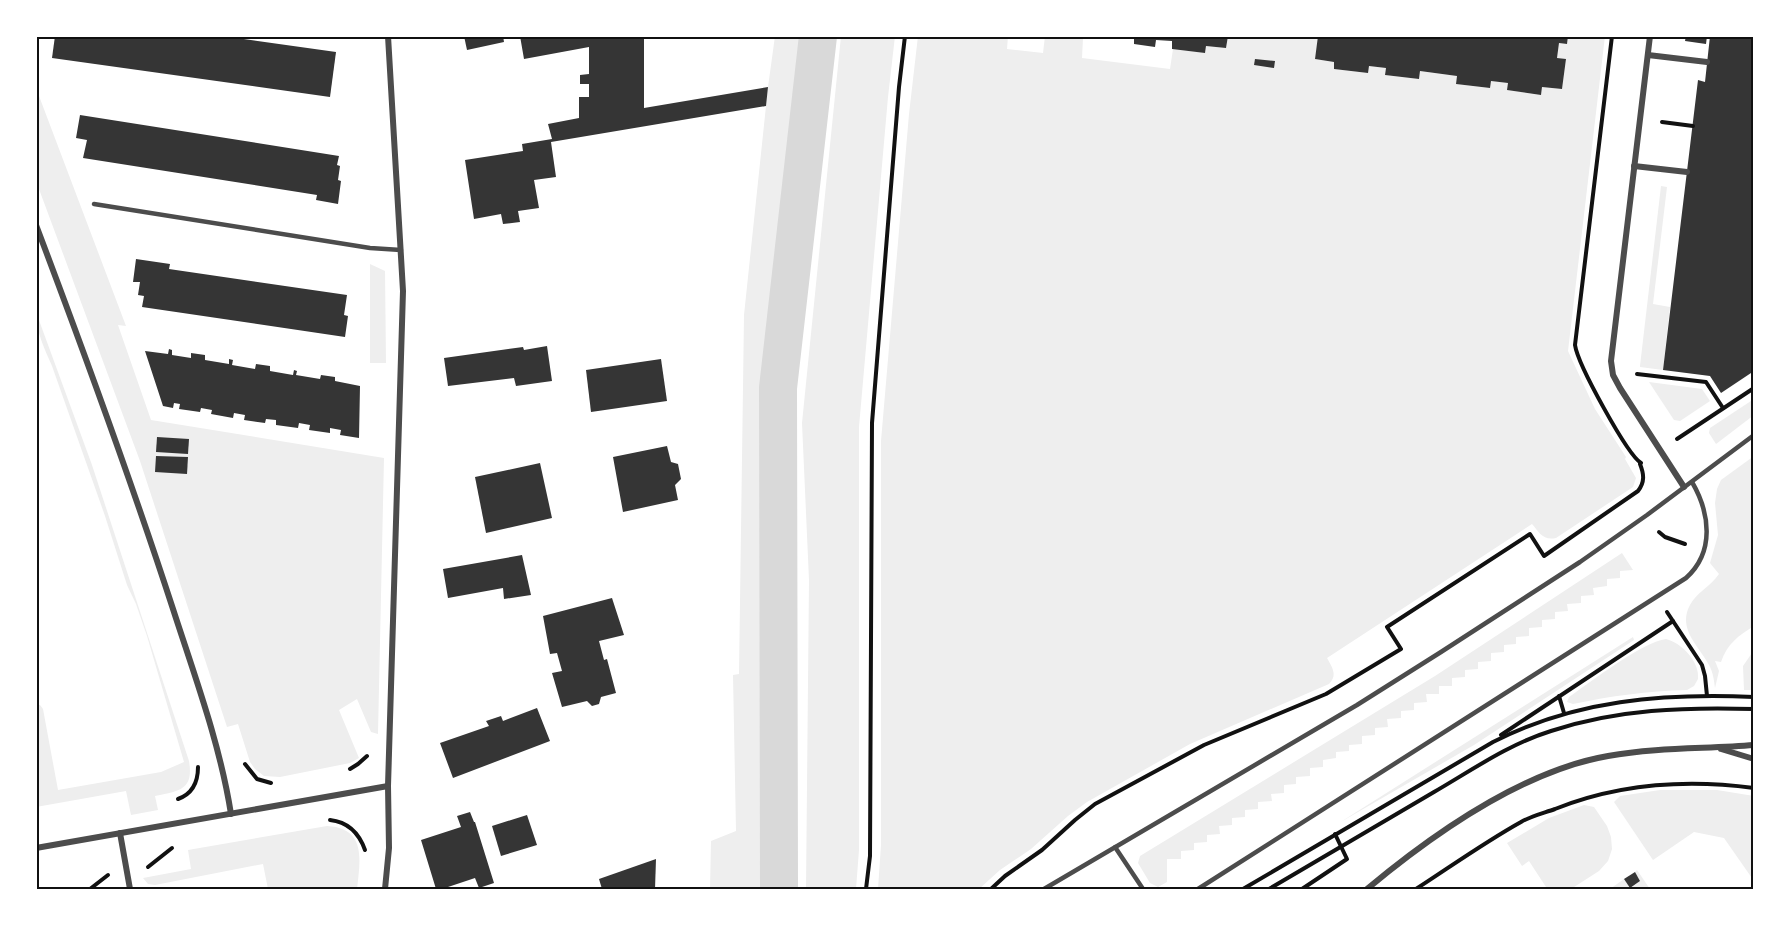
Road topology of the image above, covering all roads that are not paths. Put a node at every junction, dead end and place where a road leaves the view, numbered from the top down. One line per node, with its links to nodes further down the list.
1 (388, 36): 9 (street)
2 (1650, 36): 3 (street)
3 (1648, 55): 4 (street); 5 (street)
4 (1707, 62)
5 (1634, 166): 6 (street); 12 (street)
6 (1687, 172)
7 (94, 204): 9 (lane)
8 (36, 225): 17 (street)
9 (400, 250): 16 (street)
10 (1754, 435): 11 (lane)
11 (1692, 482): 12 (lane); 25 (lane)
12 (1684, 487): 19 (lane)
13 (1754, 745): 14 (street)
14 (1714, 748): 15 (street); 26 (street)
15 (1754, 759)
16 (388, 786): 17 (street); 22 (street)
17 (231, 814): 18 (street)
18 (120, 833): 20 (street); 21 (street)
19 (1115, 847): 23 (lane); 24 (lane)
20 (36, 848)
21 (130, 889)
22 (385, 889)
23 (1044, 889)
24 (1143, 889)
25 (1198, 889)
26 (1367, 889)

